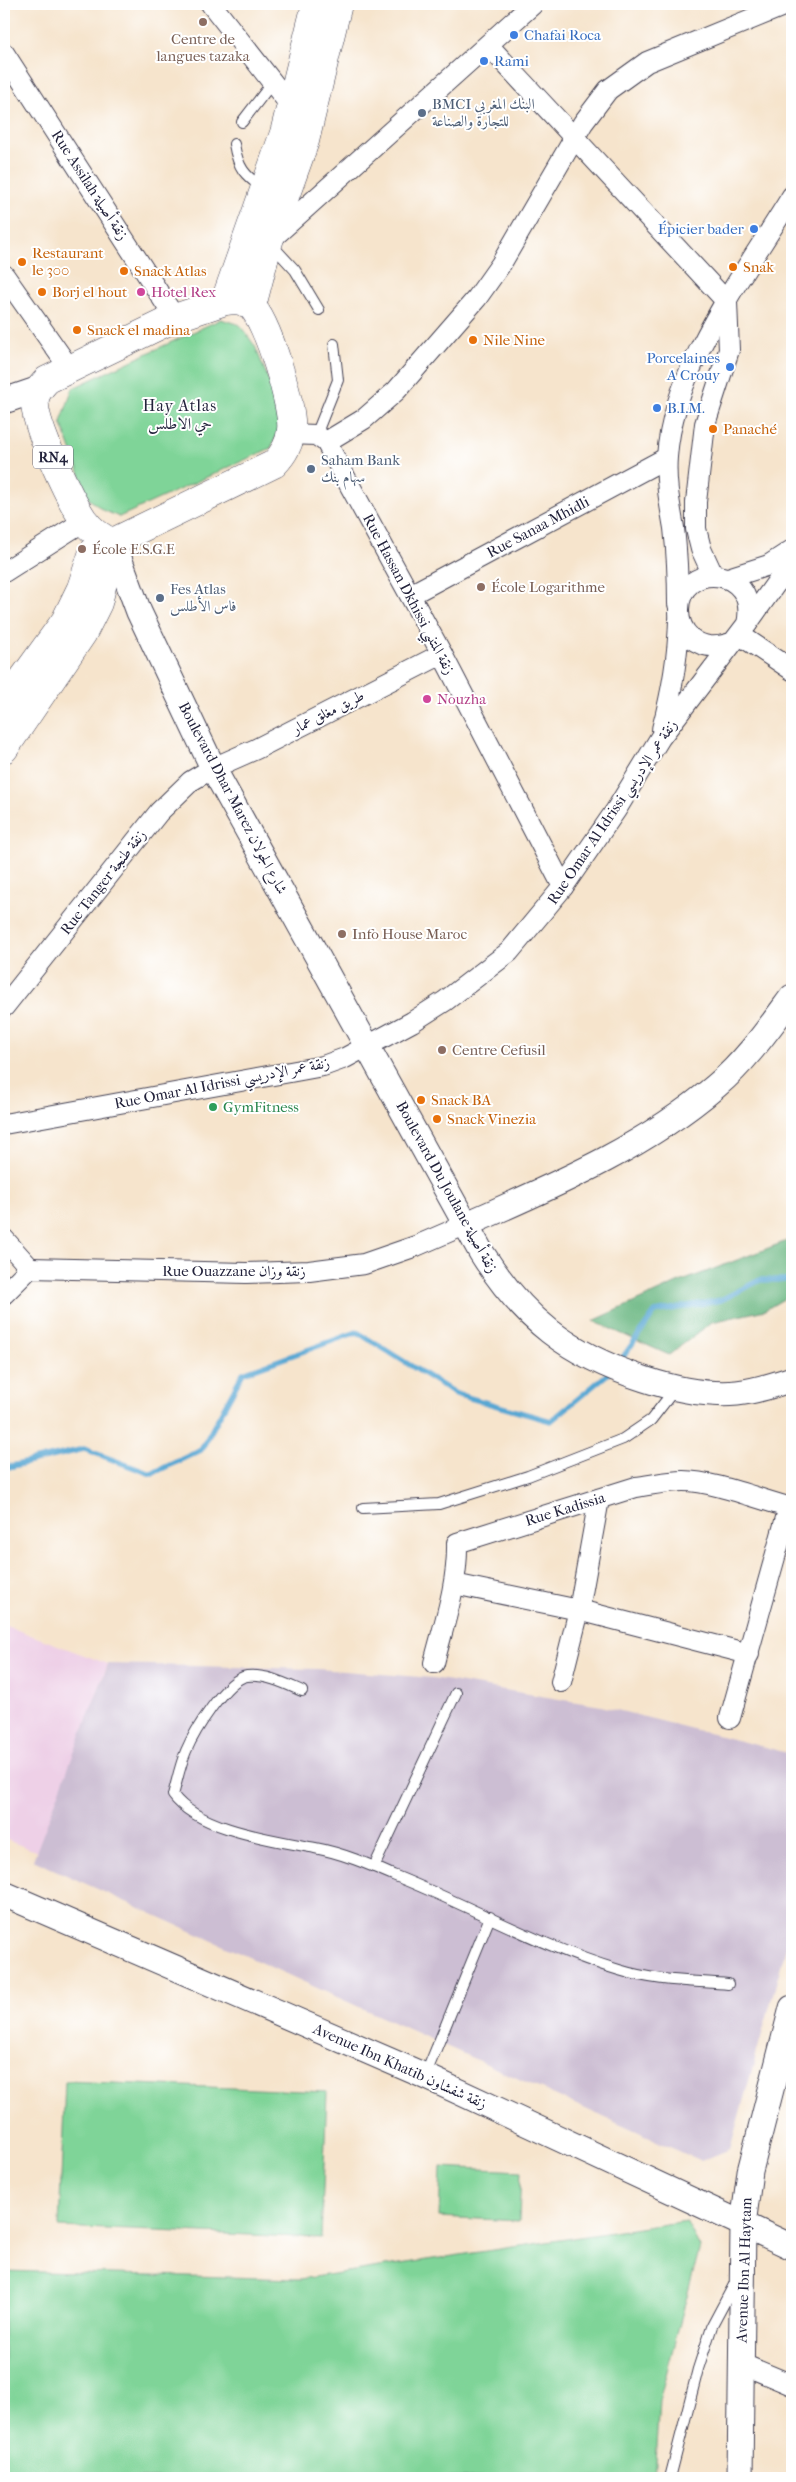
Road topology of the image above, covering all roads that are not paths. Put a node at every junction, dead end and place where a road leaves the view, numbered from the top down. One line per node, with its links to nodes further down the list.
1 (211, 4): 8 (street)
2 (316, 4): 9 (main road)
3 (338, 4): 15 (main road)
4 (533, 4): 6 (street)
5 (788, 4): 11 (street)
6 (488, 45): 11 (street); 15 (street)
7 (4, 53): 21 (street, Rue Assilah زنقة أصيلة)
8 (272, 83): 9 (street); 10 (lane)
9 (291, 106): 13 (main road)
10 (242, 122)
11 (574, 138): 18 (street); 26 (street)
12 (234, 144): 13 (lane)
13 (264, 189): 17 (main road)
14 (792, 196): 18 (street)
15 (269, 241): 19 (main road); 20 (lane)
16 (4, 275): 23 (street)
17 (225, 300): 19 (main road); 21 (main road)
18 (727, 302): 27 (street); 32 (street)
19 (252, 306): 26 (main road)
20 (318, 310)
21 (176, 318): 23 (main road)
22 (334, 344): 26 (lane)
23 (70, 369): 24 (main road)
24 (39, 389): 25 (street); 28 (main road, RN4)
25 (4, 401)
26 (311, 437): 28 (main road); 33 (street, Rue Hassan Dkhissi زنقة المتنبي)
27 (666, 458): 33 (street, Rue Sanaa Mhidli); 34 (street)
28 (99, 533): 31 (street); 38 (main road); 40 (main road); 41 (street, Boulevard Dhar Marez شارع الجولان)
29 (792, 550): 32 (street)
30 (792, 561): 35 (street, Rue Omar Al Idrissi زنقة عمر الإدريسي)
31 (4, 572)
32 (720, 577): 34 (street); 35 (street)
33 (410, 595): 36 (street, Rue Hassan Dkhissi زنقة المتنبي)
34 (679, 613): 35 (street); 39 (street)
35 (739, 634): 37 (street); 39 (street, Rue Omar Al Idrissi زنقة عمر الإدريسي)
36 (442, 654): 41 (street, طريق مغلق عمار); 42 (street, Rue Hassan Dkhissi زنقة المتنبي)
37 (792, 670)
38 (4, 705)
39 (660, 738): 42 (street, Rue Omar Al Idrissi زنقة عمر الإدريسي)
40 (4, 748)
41 (213, 768): 44 (street, Rue Tanger زنقة طنجة); 45 (street, Boulevard Dhar Marez شارع الجولان)
42 (563, 887): 45 (street, Rue Omar Al Idrissi زنقة عمر الإدريسي)
43 (792, 997): 47 (street)
44 (4, 1007)
45 (368, 1046): 46 (street, Rue Omar Al Idrissi زنقة عمر الإدريسي); 47 (street, Boulevard Du Joulane زنقة أصيلة)
46 (4, 1124)
47 (467, 1224): 49 (street, Rue Ouazzane زنقة وزان); 52 (street, Boulevard Du Joulane زنقة أصيلة)
48 (4, 1239): 49 (street)
49 (30, 1268): 50 (street)
50 (4, 1294)
51 (792, 1379): 52 (street, Boulevard Du Joulane زنقة أصيلة)
52 (667, 1386): 54 (lane)
53 (599, 1499): 55 (street, Rue Kadissia); 56 (street, Rue Kadissia); 57 (street)
54 (363, 1508)
55 (791, 1508): 58 (street)
56 (454, 1584): 57 (street); 59 (street, Rue Kadissia)
57 (579, 1610): 58 (street); 60 (street)
58 (749, 1654): 63 (street)
59 (434, 1662)
60 (561, 1682)
61 (302, 1691): 64 (lane)
62 (456, 1693): 64 (lane)
63 (730, 1718)
64 (374, 1867): 66 (lane)
65 (4, 1894): 69 (street, Avenue Ibn Khatib زنقة شفشاون)
66 (490, 1917): 67 (lane); 69 (lane)
67 (728, 1984)
68 (792, 2008): 70 (street, Avenue Ibn Al Haytam)
69 (425, 2076): 70 (street, Avenue Ibn Khatib زنقة شفشاون)
70 (743, 2225): 71 (street, Avenue Ibn Khatib زنقة شفشاون); 72 (street, Avenue Ibn Al Haytam)
71 (792, 2247)
72 (742, 2270): 73 (street, Avenue Ibn Al Haytam); 75 (lane)
73 (742, 2364): 74 (street); 76 (street, Avenue Ibn Al Haytam)
74 (792, 2385)
75 (670, 2478)
76 (740, 2478)

